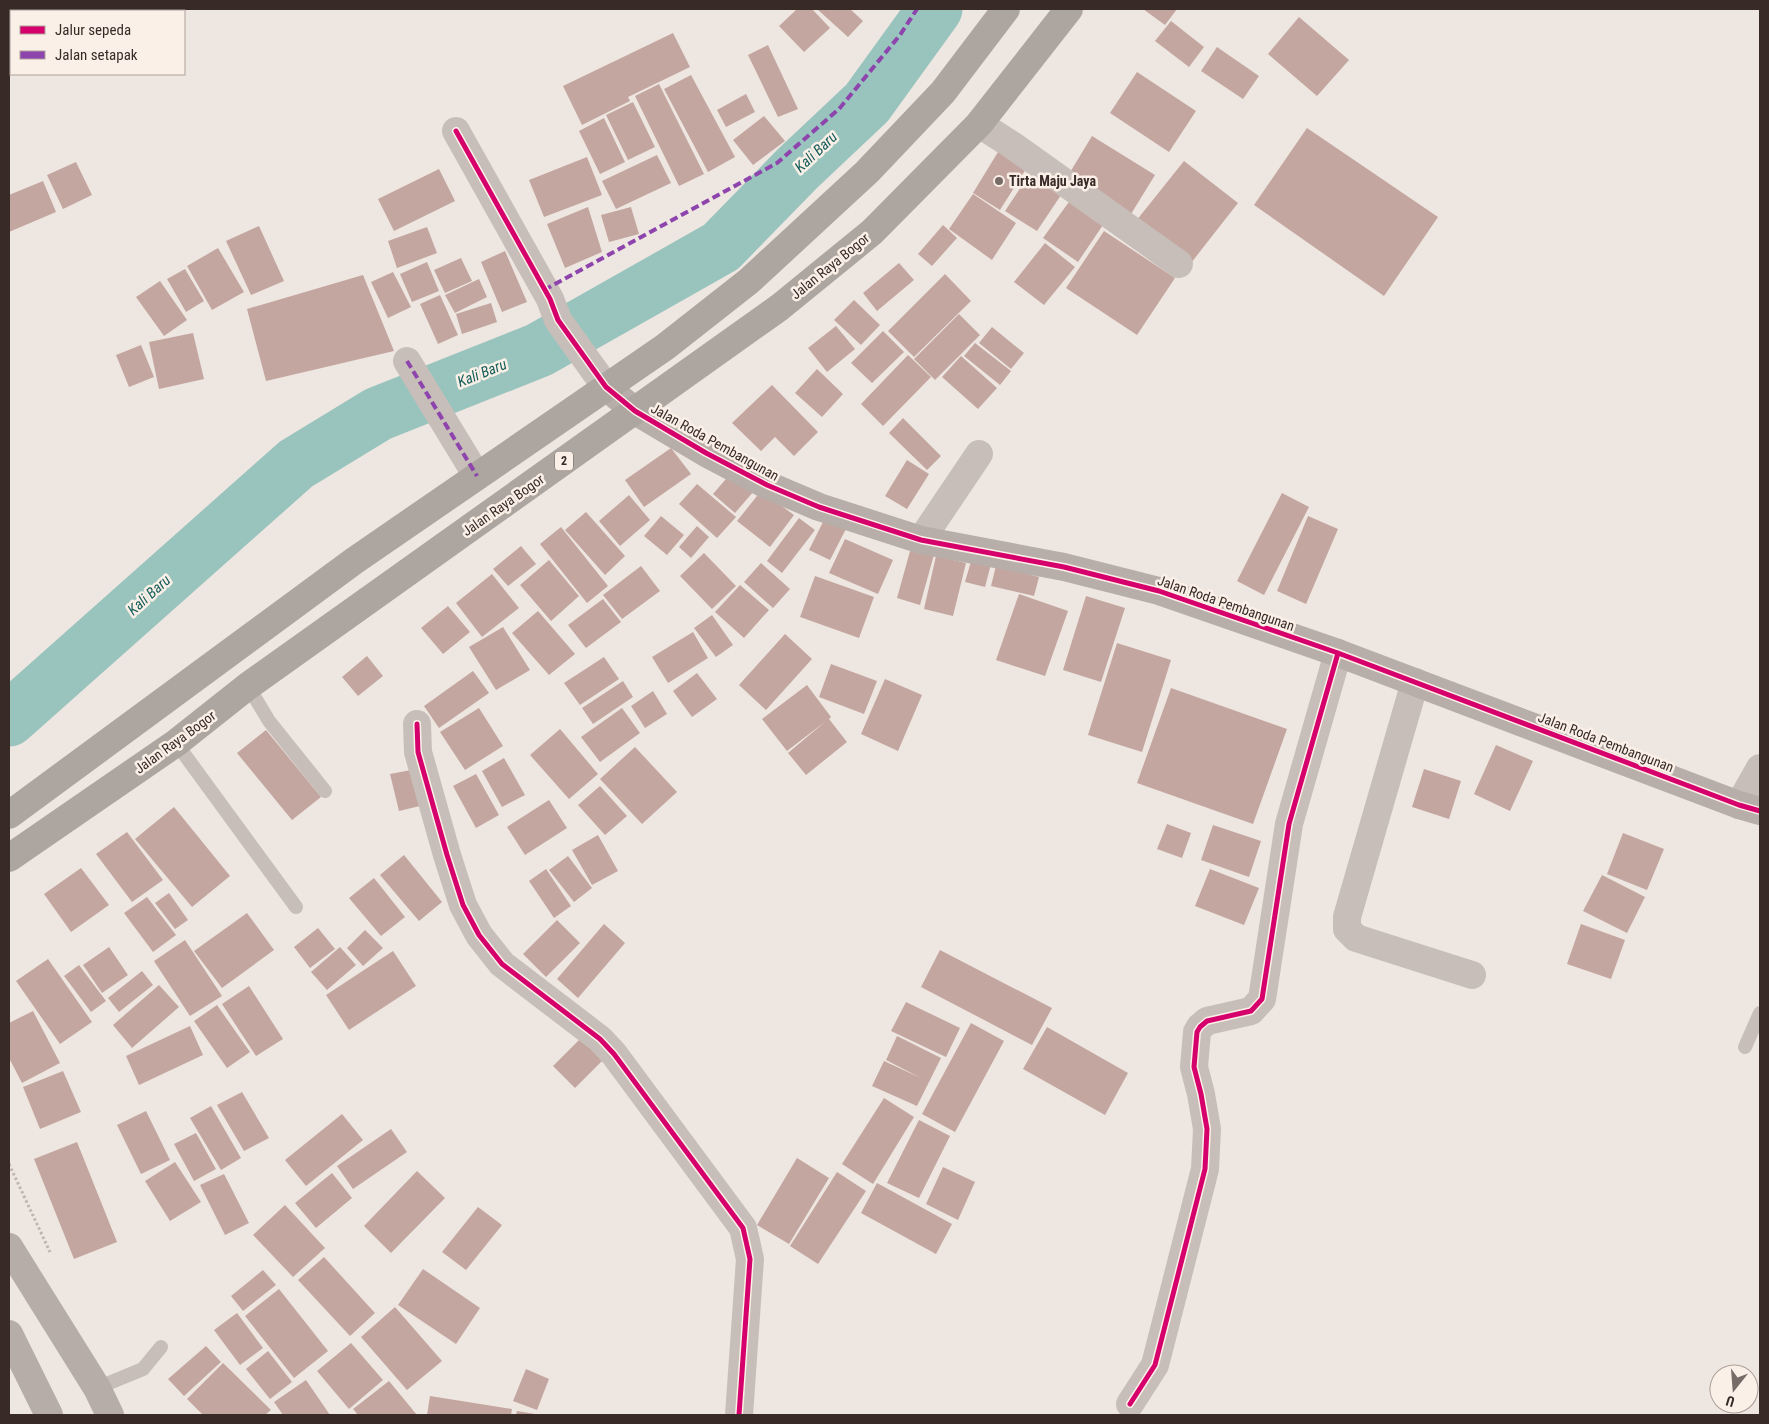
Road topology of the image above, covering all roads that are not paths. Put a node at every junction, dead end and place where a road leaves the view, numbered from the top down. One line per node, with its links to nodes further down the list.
1 (1006, 9): 7 (highway)
2 (1069, 9): 3 (highway, Jalan Raya Bogor / 2)
3 (979, 124): 5 (street); 8 (highway, Jalan Raya Bogor / 2)
4 (456, 131): 7 (street)
5 (1179, 264)
6 (414, 372): 10 (street)
7 (606, 387): 8 (street, Jalan Roda Pembangunan); 10 (highway)
8 (635, 411): 11 (street, Jalan Roda Pembangunan); 14 (highway, Jalan Raya Bogor / 2)
9 (979, 454): 11 (street)
10 (477, 476): 20 (highway)
11 (921, 540): 12 (street, Jalan Roda Pembangunan)
12 (1338, 653): 13 (street, Jalan Roda Pembangunan); 30 (street)
13 (1415, 682): 19 (street, Jalan Roda Pembangunan); 23 (street)
14 (248, 686): 16 (highway, Jalan Raya Bogor / 2); 18 (lane)
15 (417, 724): 33 (street)
16 (176, 743): 21 (highway, Jalan Raya Bogor / 2); 22 (lane)
17 (1760, 768): 19 (street)
18 (325, 792)
19 (1750, 808)
20 (9, 815)
21 (9, 858)
22 (296, 907)
23 (1472, 975)
24 (1760, 1013): 25 (lane)
25 (1745, 1047)
26 (9, 1246): 29 (main road)
27 (9, 1334): 31 (main road)
28 (161, 1347): 29 (lane)
29 (97, 1388): 32 (main road)
30 (1130, 1404)
31 (49, 1415)
32 (110, 1415)
33 (739, 1415)

